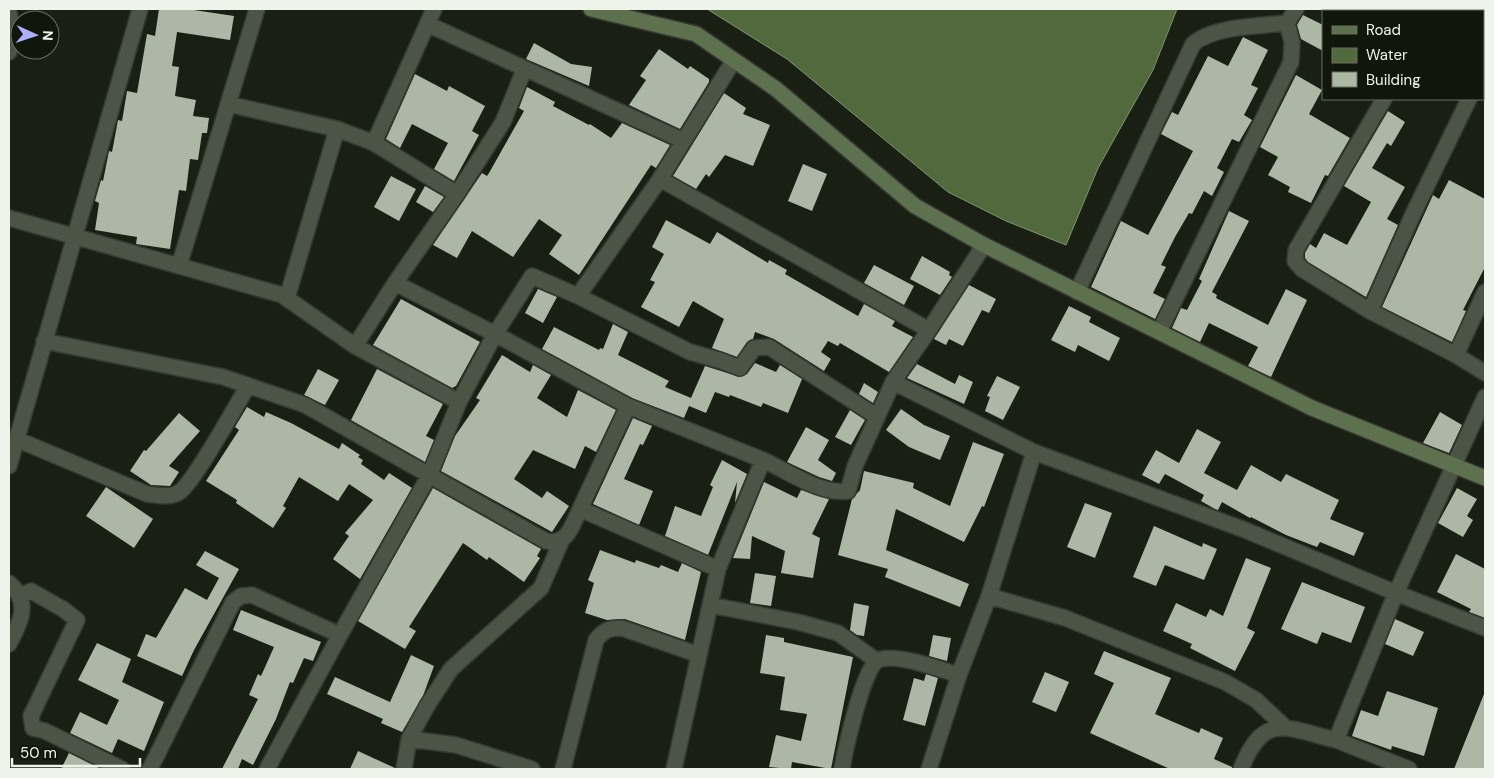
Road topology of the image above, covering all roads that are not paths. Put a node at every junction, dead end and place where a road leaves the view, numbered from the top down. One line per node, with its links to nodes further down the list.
1 (140, 9): 21 (street)
2 (257, 9): 14 (street)
3 (434, 9): 8 (street)
4 (591, 9): 10 (street)
5 (1296, 9): 7 (street)
6 (9, 14): 9 (street)
7 (1287, 23): 25 (street); 31 (street)
8 (427, 24): 11 (street); 17 (street)
9 (9, 52)
10 (734, 60): 16 (street); 22 (street)
11 (524, 70): 16 (street); 19 (street)
12 (1383, 100): 29 (street)
13 (1469, 100): 29 (street)
14 (228, 104): 15 (street); 23 (street)
15 (337, 129): 17 (street); 28 (street)
16 (684, 141): 18 (street)
17 (374, 142): 19 (street)
18 (660, 179): 27 (street); 30 (street)
19 (457, 194): 24 (street)
20 (9, 218): 21 (street)
21 (74, 237): 23 (street); 33 (street)
22 (984, 245): 25 (street); 30 (street)
23 (179, 266): 28 (street)
24 (395, 283): 32 (street); 34 (street)
25 (1078, 292): 31 (street)
26 (1485, 292): 35 (street)
27 (578, 296): 32 (street); 42 (street)
28 (287, 298): 34 (street)
29 (1370, 311): 35 (street)
30 (929, 330): 37 (street)
31 (1159, 332): 47 (street)
32 (495, 334): 40 (street); 41 (street)
33 (44, 341): 38 (street); 43 (street)
34 (355, 346): 40 (street)
35 (1456, 355): 36 (street)
36 (1485, 372)
37 (893, 382): 42 (street); 44 (street)
38 (248, 386): 43 (street); 48 (street)
39 (1485, 400): 47 (street)
40 (459, 402): 48 (street)
41 (628, 406): 45 (street); 50 (street)
42 (876, 416): 45 (street)
43 (16, 439): 46 (street)
44 (1034, 452): 54 (street); 56 (street)
45 (763, 460): 52 (street)
46 (9, 466)
47 (1454, 466): 49 (street); 54 (street)
48 (430, 474): 51 (street); 59 (street)
49 (1485, 478)
50 (580, 509): 51 (street); 52 (street)
51 (561, 542): 65 (street)
52 (718, 569): 57 (street)
53 (9, 583): 55 (street)
54 (1396, 593): 58 (street); 66 (street)
55 (20, 596): 60 (street); 68 (street)
56 (989, 596): 63 (street); 64 (street)
57 (710, 605): 61 (street); 62 (street)
58 (1485, 628)
59 (340, 635): 69 (street); 70 (street)
60 (9, 644)
61 (699, 655): 73 (street); 74 (street)
62 (876, 661): 63 (street); 75 (street)
63 (958, 675): 76 (street)
64 (1286, 728): 66 (street); 77 (street)
65 (409, 739): 71 (street); 72 (street)
66 (1336, 740): 67 (street)
67 (1405, 768)
68 (122, 769)
69 (150, 769)
70 (267, 769)
71 (404, 769)
72 (532, 769)
73 (563, 769)
74 (674, 769)
75 (842, 769)
76 (929, 769)
77 (1241, 769)

